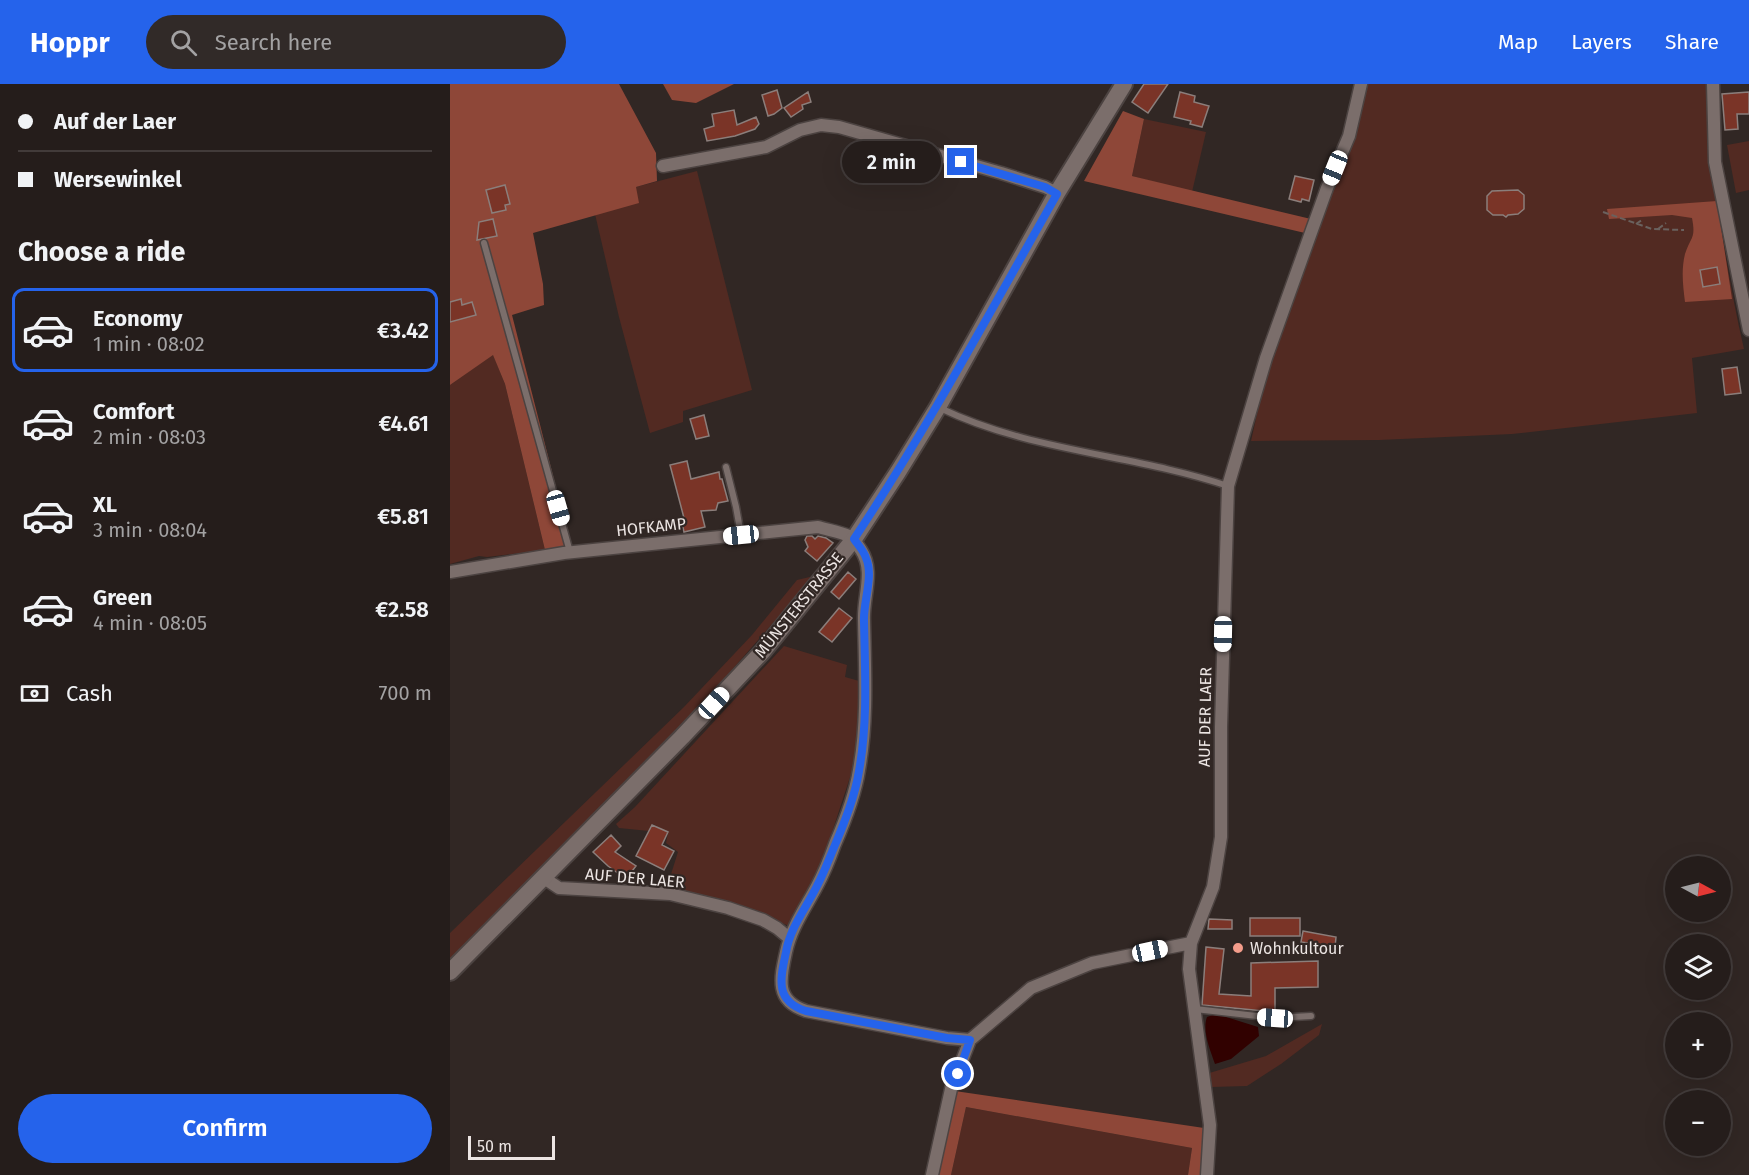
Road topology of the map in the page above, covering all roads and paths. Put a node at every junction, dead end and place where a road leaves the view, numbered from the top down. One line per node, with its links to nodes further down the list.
1 (1124, 84): 5 (main road, MÜNSTERSTRASSE)
2 (1360, 84): 16 (street, AUF DER LAER)
3 (1713, 84): 13 (street)
4 (663, 166): 5 (street)
5 (1057, 194): 14 (main road, MÜNSTERSTRASSE)
6 (1603, 212): 9 (path)
7 (1642, 220): 9 (path)
8 (1666, 223): 10 (path)
9 (1636, 224): 10 (path)
10 (1658, 229): 11 (path)
11 (1684, 230)
12 (484, 243): 19 (lane)
13 (1749, 330)
14 (938, 407): 16 (lane); 18 (main road, MÜNSTERSTRASSE)
15 (726, 467): 17 (lane)
16 (1228, 486): 23 (street, AUF DER LAER)
17 (741, 535): 18 (street, HOFKAMP); 19 (street, HOFKAMP)
18 (854, 539): 21 (main road, MÜNSTERSTRASSE); 22 (street)
19 (570, 552): 20 (street, HOFKAMP)
20 (450, 572)
21 (544, 878): 22 (street, AUF DER LAER); 24 (main road, MÜNSTERSTRASSE)
22 (789, 938): 27 (street)
23 (1191, 943): 25 (street, AUF DER LAER); 27 (street)
24 (450, 972)
25 (1195, 1010): 26 (lane); 29 (street, AUF DER LAER)
26 (1311, 1016)
27 (970, 1040): 28 (street)
28 (932, 1175)
29 (1207, 1175)

